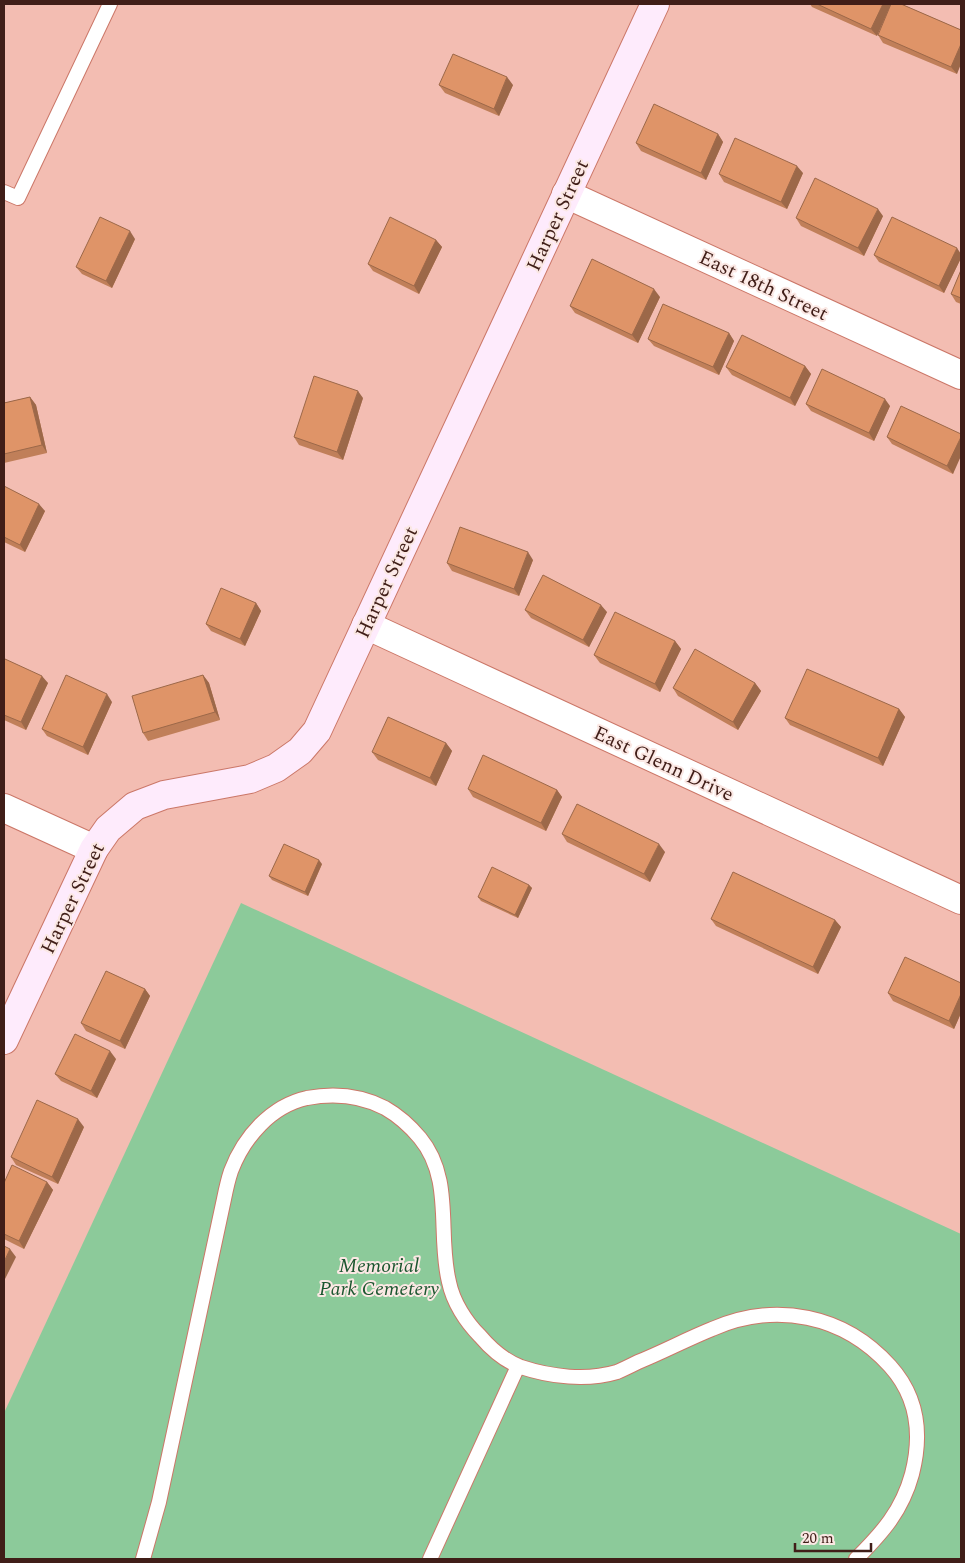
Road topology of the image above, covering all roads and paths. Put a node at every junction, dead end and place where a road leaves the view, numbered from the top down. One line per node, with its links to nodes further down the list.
1 (110, 4): 3 (lane)
2 (655, 4): 4 (street, Harper Street)
3 (4, 192)
4 (566, 194): 5 (street, East 18th Street); 6 (street, Harper Street)
5 (961, 375)
6 (366, 625): 8 (street, Harper Street); 9 (street, East Glenn Drive)
7 (4, 808): 8 (street)
8 (94, 850): 10 (street, Harper Street)
9 (961, 900)
10 (4, 1040)
11 (518, 1366): 12 (lane); 13 (lane); 14 (lane)
12 (143, 1559)
13 (430, 1559)
14 (856, 1559)

